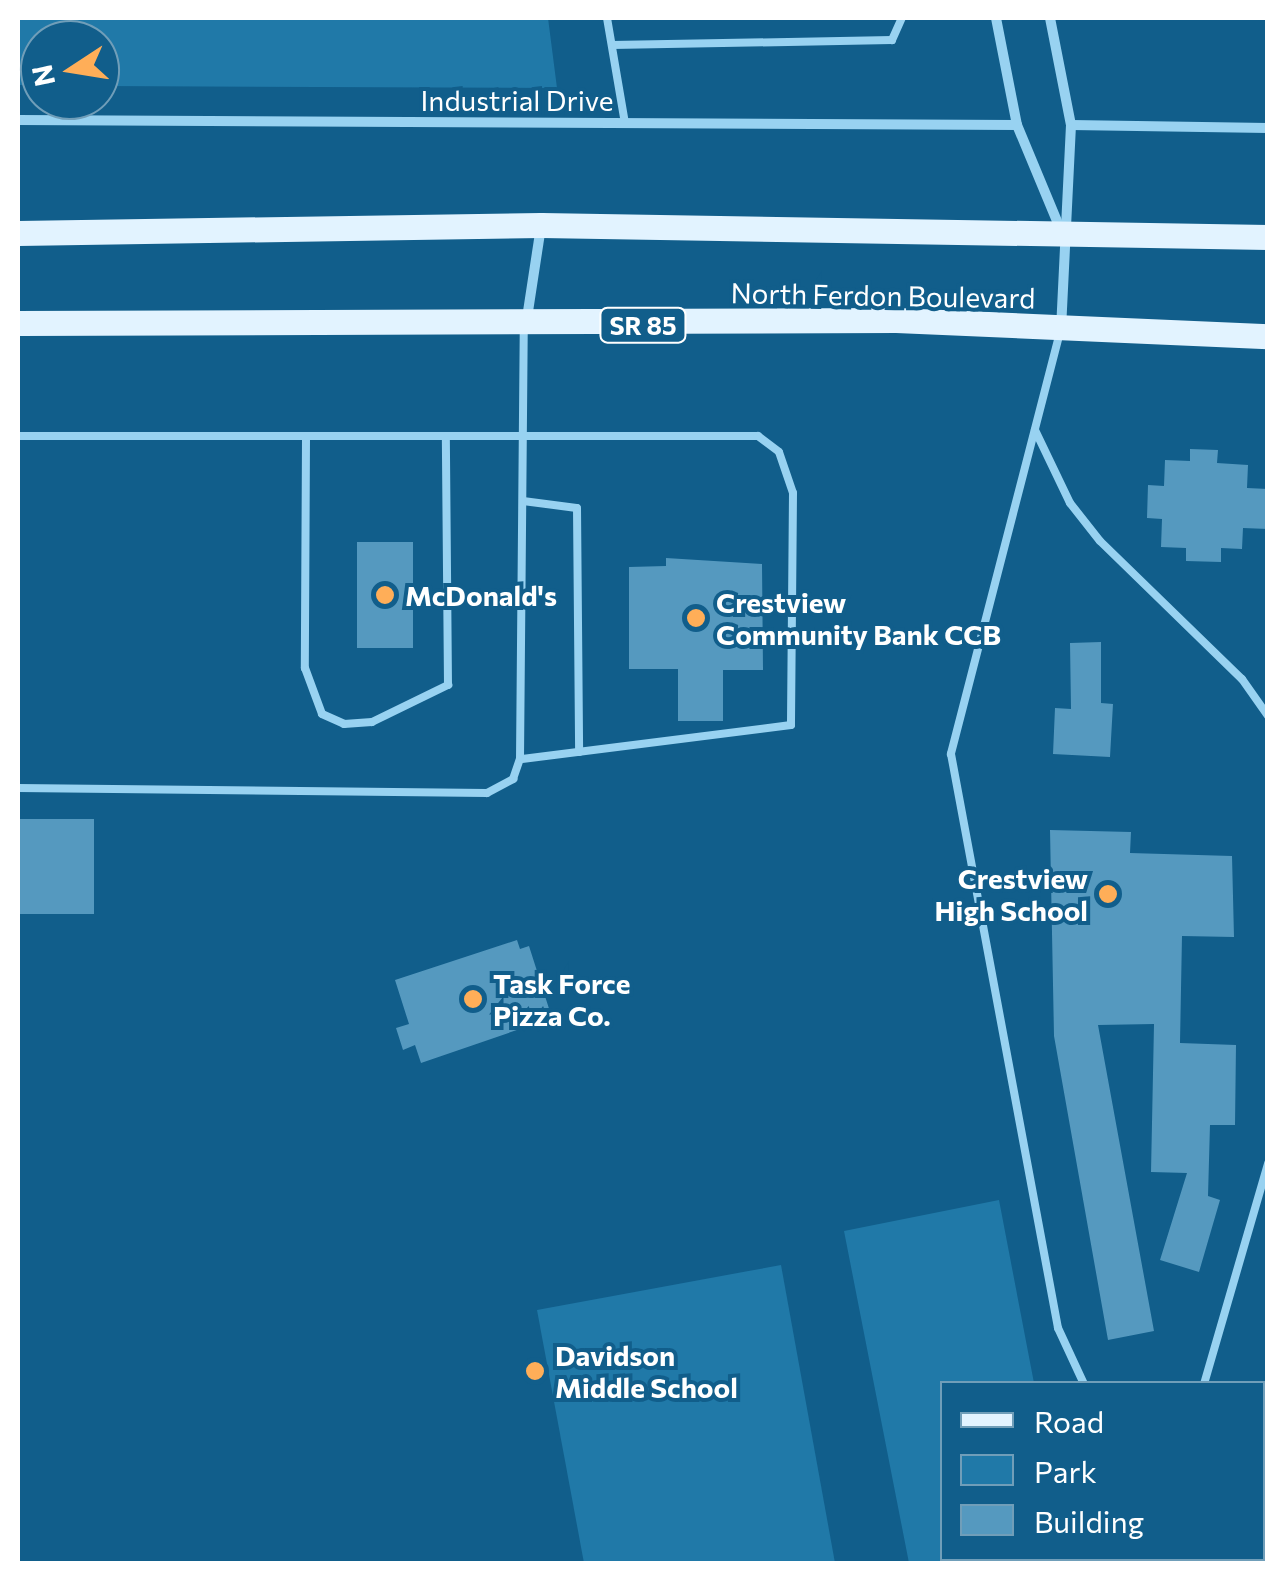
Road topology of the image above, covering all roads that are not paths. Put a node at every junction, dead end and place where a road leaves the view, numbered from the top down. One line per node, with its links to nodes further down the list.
1 (607, 18): 5 (lane)
2 (902, 18): 5 (lane)
3 (996, 18): 8 (street)
4 (1050, 18): 9 (street)
5 (612, 45): 7 (lane)
6 (18, 120): 7 (street, Industrial Drive)
7 (625, 123): 8 (street, Industrial Drive)
8 (1017, 125): 12 (street)
9 (1072, 125): 10 (street); 12 (street)
10 (1268, 128)
11 (541, 225): 12 (main road); 13 (main road); 16 (street)
12 (1061, 230): 14 (main road); 17 (street)
13 (18, 234)
14 (1268, 237)
15 (18, 324): 16 (main road, North Ferdon Boulevard / SR 85)
16 (524, 327): 17 (main road, North Ferdon Boulevard / SR 85); 23 (lane)
17 (1061, 328): 18 (main road, North Ferdon Boulevard / SR 85); 19 (lane)
18 (1268, 336)
19 (1034, 430): 25 (lane); 30 (lane)
20 (18, 436): 21 (lane)
21 (306, 438): 22 (lane); 22 (lane)
22 (446, 440): 23 (lane)
23 (523, 440): 24 (lane); 26 (lane)
24 (523, 502): 26 (lane); 27 (lane)
25 (1268, 716)
26 (579, 752): 27 (lane)
27 (520, 760): 28 (lane)
28 (18, 788)
29 (1268, 1163): 31 (lane)
30 (1083, 1381)
31 (1205, 1381)

